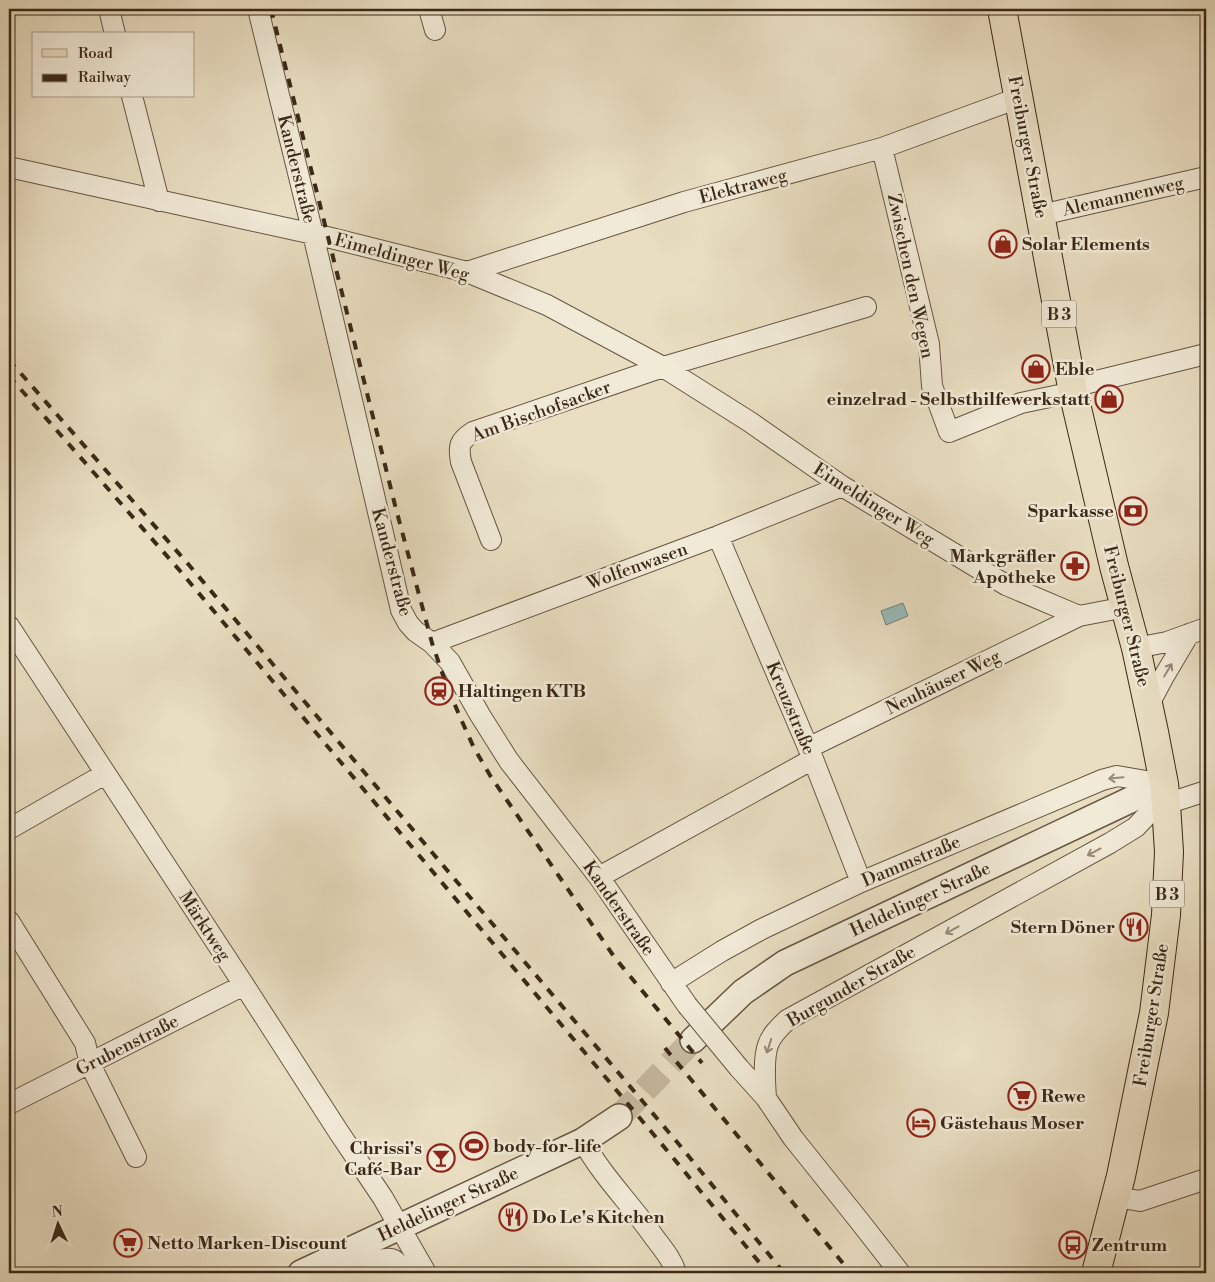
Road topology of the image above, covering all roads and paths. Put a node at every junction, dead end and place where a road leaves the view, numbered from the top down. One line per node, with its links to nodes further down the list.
1 (109, 9): 6 (street)
2 (258, 9): 14 (street, Kanderstraße)
3 (429, 9): 5 (street)
4 (1002, 9): 8 (main road, Freiburger Straße / B 3)
5 (435, 30)
6 (115, 32)
7 (133, 98): 12 (street)
8 (1018, 98): 9 (street, Elektraweg); 13 (main road, Freiburger Straße / B 3)
9 (882, 148): 15 (street, Elektraweg); 19 (street, Zwischen den Wegen)
10 (9, 166): 12 (street, Eimeldinger Weg)
11 (1206, 177): 13 (street, Alemannenweg)
12 (159, 201): 14 (street, Eimeldinger Weg)
13 (1041, 215): 19 (main road, Freiburger Straße / B 3)
14 (312, 234): 15 (street, Eimeldinger Weg); 27 (street, Kanderstraße)
15 (467, 272): 18 (street, Eimeldinger Weg)
16 (866, 307): 18 (street)
17 (1206, 354): 19 (street)
18 (663, 367): 20 (street, Eimeldinger Weg); 22 (street, Am Bischofsacker)
19 (1072, 387): 23 (main road, Freiburger Straße / B 3)
20 (842, 486): 21 (street, Wolfenwasen); 24 (street, Eimeldinger Weg)
21 (718, 536): 27 (street, Wolfenwasen); 30 (street, Kreuzstraße)
22 (491, 540)
23 (1126, 607): 24 (street); 28 (main road, Freiburger Straße / B 3)
24 (1078, 616): 30 (street, Neuhäuser Weg)
25 (9, 626): 31 (street, Märktweg)
26 (1198, 631): 28 (street); 29 (street, one-way to 26)
27 (432, 643): 35 (street, Kanderstraße)
28 (1136, 648): 29 (main road, Freiburger Straße / B 3)
29 (1148, 706): 33 (main road, Freiburger Straße / B 3)
30 (810, 754): 35 (street, Neuhäuser Weg); 36 (street, Kreuzstraße)
31 (106, 774): 34 (street); 39 (street, Märktweg)
32 (1206, 791): 33 (street)
33 (1165, 794): 36 (street, Dammstraße, one-way to 36); 40 (street, Heldelinger Straße); 42 (street, Burgunder Straße, one-way to 42); 48 (main road, Freiburger Straße / B 3)
34 (9, 829)
35 (599, 877): 38 (street, Kanderstraße)
36 (861, 882): 38 (street, Dammstraße)
37 (9, 921): 41 (street)
38 (671, 983): 42 (street, Kanderstraße, bridge)
39 (244, 985): 41 (street, Grubenstraße); 49 (street, Märktweg)
40 (693, 1040)
41 (90, 1064): 43 (street, Grubenstraße); 46 (street)
42 (766, 1098): 55 (street)
43 (9, 1104)
44 (619, 1117): 45 (street, Heldelinger Straße)
45 (583, 1141): 49 (street, Heldelinger Straße); 54 (street)
46 (136, 1157)
47 (1206, 1179): 48 (street)
48 (1116, 1197): 56 (main road, Freiburger Straße / B 3)
49 (400, 1226): 50 (street, Heldelinger Straße); 53 (street, Märktweg)
50 (301, 1273)
51 (347, 1273): 52 (street, Heldelinger Straße)
52 (404, 1273)
53 (426, 1273)
54 (676, 1273)
55 (900, 1273)
56 (1096, 1273)

